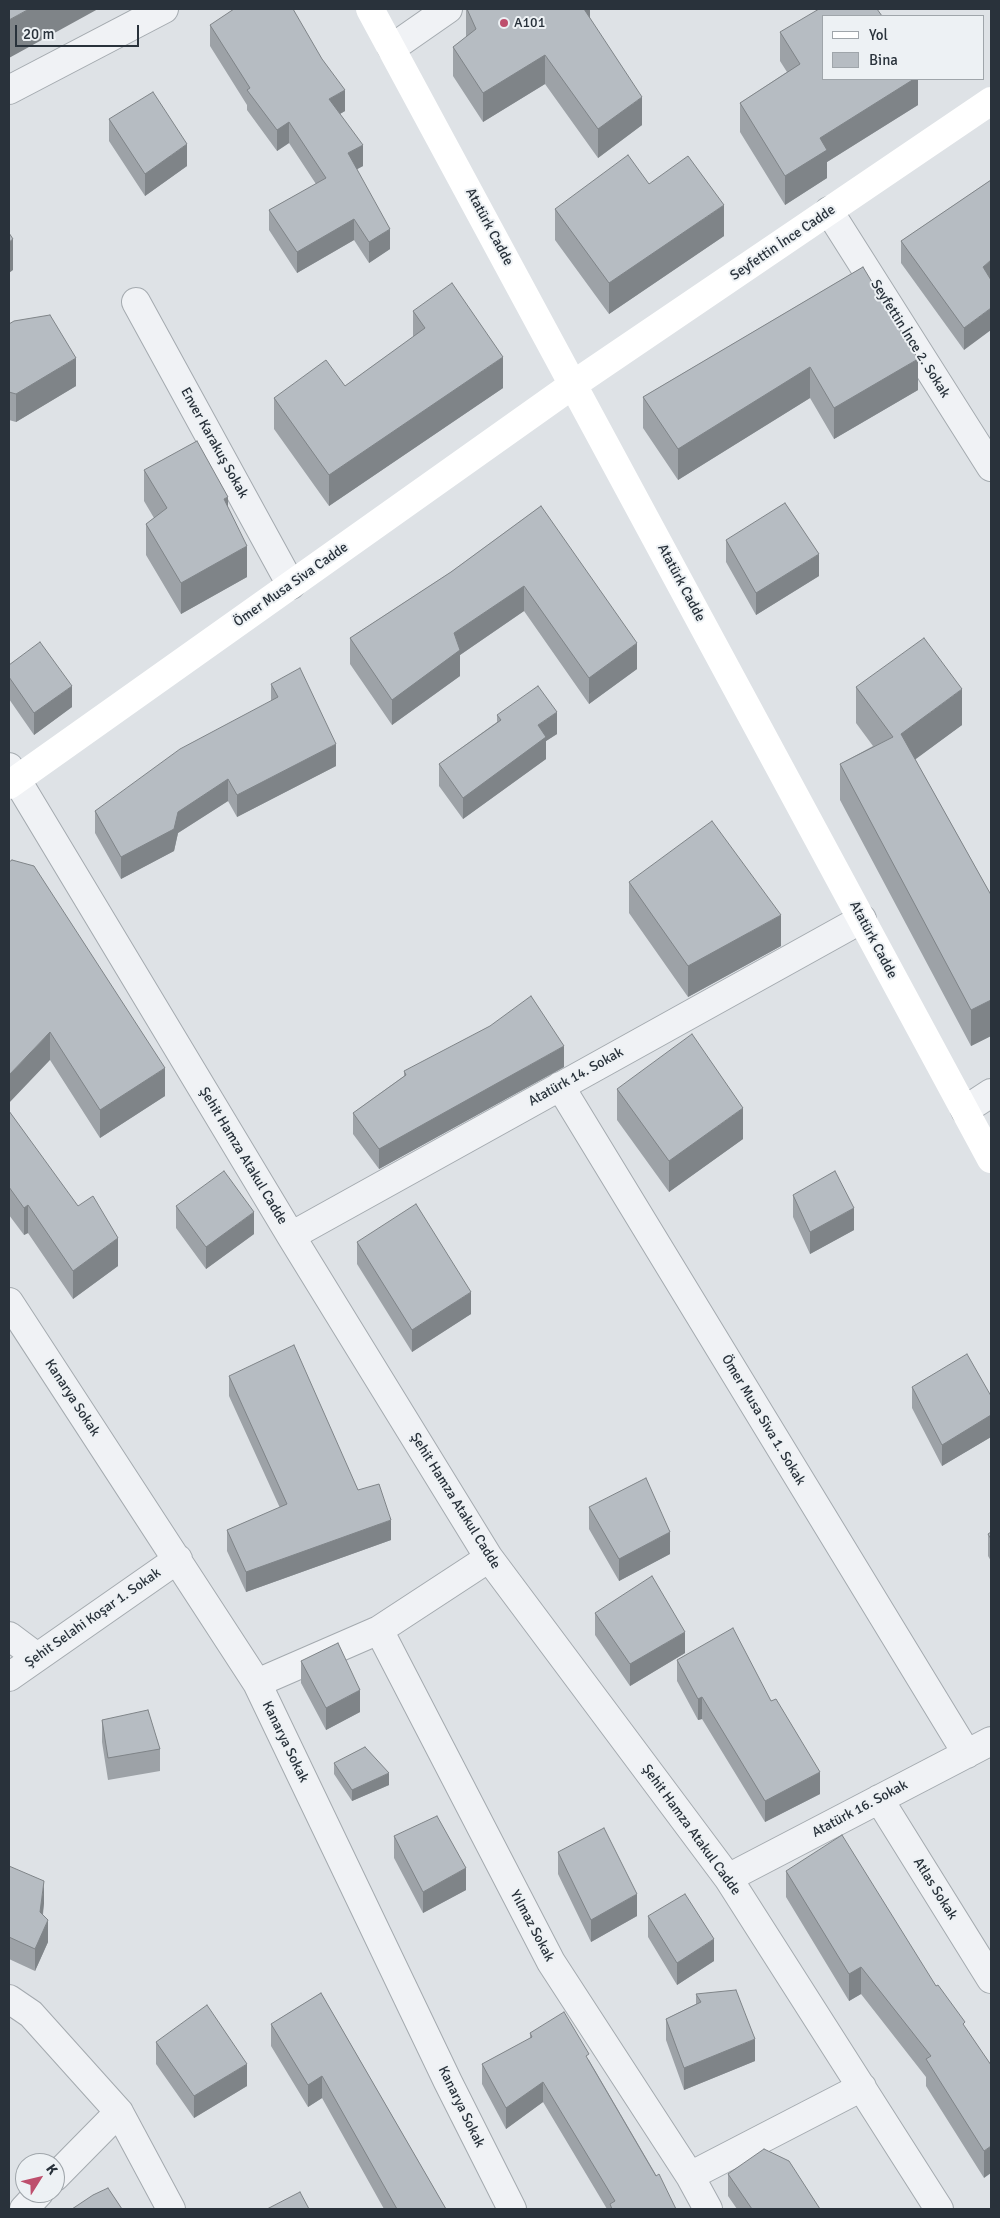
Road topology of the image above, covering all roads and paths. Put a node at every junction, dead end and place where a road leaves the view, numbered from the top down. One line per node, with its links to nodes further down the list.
1 (164, 9): 5 (street)
2 (370, 9): 4 (main road, Atatürk Cadde)
3 (448, 9): 4 (street)
4 (392, 48): 9 (main road, Atatürk Cadde)
5 (9, 90)
6 (991, 101): 7 (main road, Seyfettin İnce Cadde)
7 (829, 211): 9 (main road, Seyfettin İnce Cadde); 10 (street, Seyfettin İnce 2. Sokak)
8 (136, 302): 11 (street, Enver Karakuş Sokak)
9 (574, 384): 11 (main road, Ömer Musa Siva Cadde); 13 (main road, Atatürk Cadde)
10 (991, 467)
11 (292, 585): 12 (main road, Ömer Musa Siva Cadde)
12 (11, 778): 18 (street, Şehit Hamza Atakul Cadde)
13 (862, 919): 14 (street, Atatürk 14. Sokak); 16 (main road, Atatürk Cadde)
14 (560, 1086): 18 (street, Atatürk 14. Sokak); 28 (street, Ömer Musa Siva 1. Sokak)
15 (991, 1093): 16 (street)
16 (965, 1110): 17 (main road, Atatürk Cadde)
17 (991, 1158)
18 (291, 1236): 20 (street, Şehit Hamza Atakul Cadde)
19 (9, 1302): 21 (street, Kanarya Sokak)
20 (490, 1558): 22 (street); 30 (street, Şehit Hamza Atakul Cadde)
21 (178, 1559): 24 (street, Şehit Selahi Koşar 1. Sokak); 26 (street, Kanarya Sokak)
22 (378, 1630): 26 (street); 36 (street, Yılmaz Sokak)
23 (9, 1636): 24 (street)
24 (36, 1657): 25 (street, Şehit Selahi Koşar 1. Sokak)
25 (9, 1677)
26 (257, 1683): 38 (street, Kanarya Sokak)
27 (991, 1741): 28 (street, Atatürk 16. Sokak)
28 (967, 1754): 29 (street, Atatürk 16. Sokak)
29 (879, 1799): 30 (street, Atatürk 16. Sokak); 31 (street, Atlas Sokak)
30 (728, 1878): 33 (street, Şehit Hamza Atakul Cadde)
31 (991, 1979)
32 (9, 1999): 34 (street)
33 (862, 2087): 36 (street); 40 (street, Şehit Hamza Atakul Cadde)
34 (119, 2112): 35 (street); 37 (street)
35 (65, 2167)
36 (690, 2176): 39 (street, Yılmaz Sokak)
37 (171, 2209)
38 (512, 2209)
39 (708, 2209)
40 (939, 2209)

